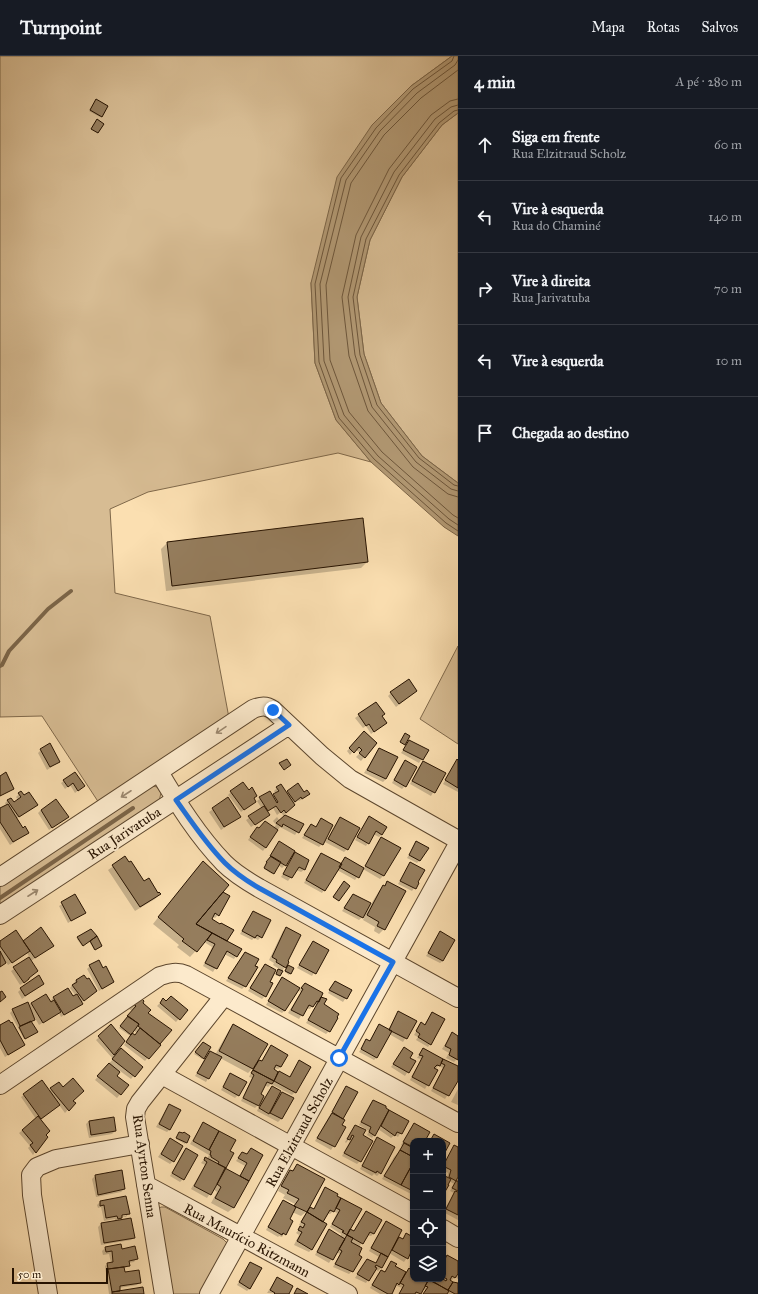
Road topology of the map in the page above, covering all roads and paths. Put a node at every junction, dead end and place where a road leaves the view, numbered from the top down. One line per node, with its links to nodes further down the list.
1 (289, 725): 2 (street, one-way to 2); 3 (street, Rua Jarivatuba); 4 (street)
2 (159, 772): 3 (street); 6 (street, one-way to 6)
3 (176, 800): 7 (street, Rua Jarivatuba, one-way to 3); 8 (street)
4 (458, 840)
5 (458, 844): 8 (street, Rua Elzitraud Scholz)
6 (0, 877)
7 (0, 914)
8 (393, 962): 10 (street); 11 (street, Rua Elzitraud Scholz)
9 (224, 996): 11 (street); 12 (street, Rua Ayrton Senna); 13 (street)
10 (458, 998)
11 (339, 1058): 14 (street); 16 (street, Rua Elzitraud Scholz)
12 (162, 1075): 15 (street, Rua Ayrton Senna); 16 (street)
13 (0, 1085)
14 (458, 1123)
15 (140, 1144): 17 (street, Rua Ayrton Senna); 22 (street)
16 (290, 1147): 18 (street); 20 (street, Rua Elzitraud Scholz)
17 (146, 1185): 20 (street, Rua Maurício Ritzmann); 23 (street, Rua Ayrton Senna)
18 (410, 1211)
19 (446, 1231): 21 (street)
20 (241, 1236): 24 (street, Rua Elzitraud Scholz); 25 (street, Rua Maurício Ritzmann)
21 (458, 1238)
22 (48, 1294)
23 (164, 1294)
24 (209, 1294)
25 (348, 1294)

